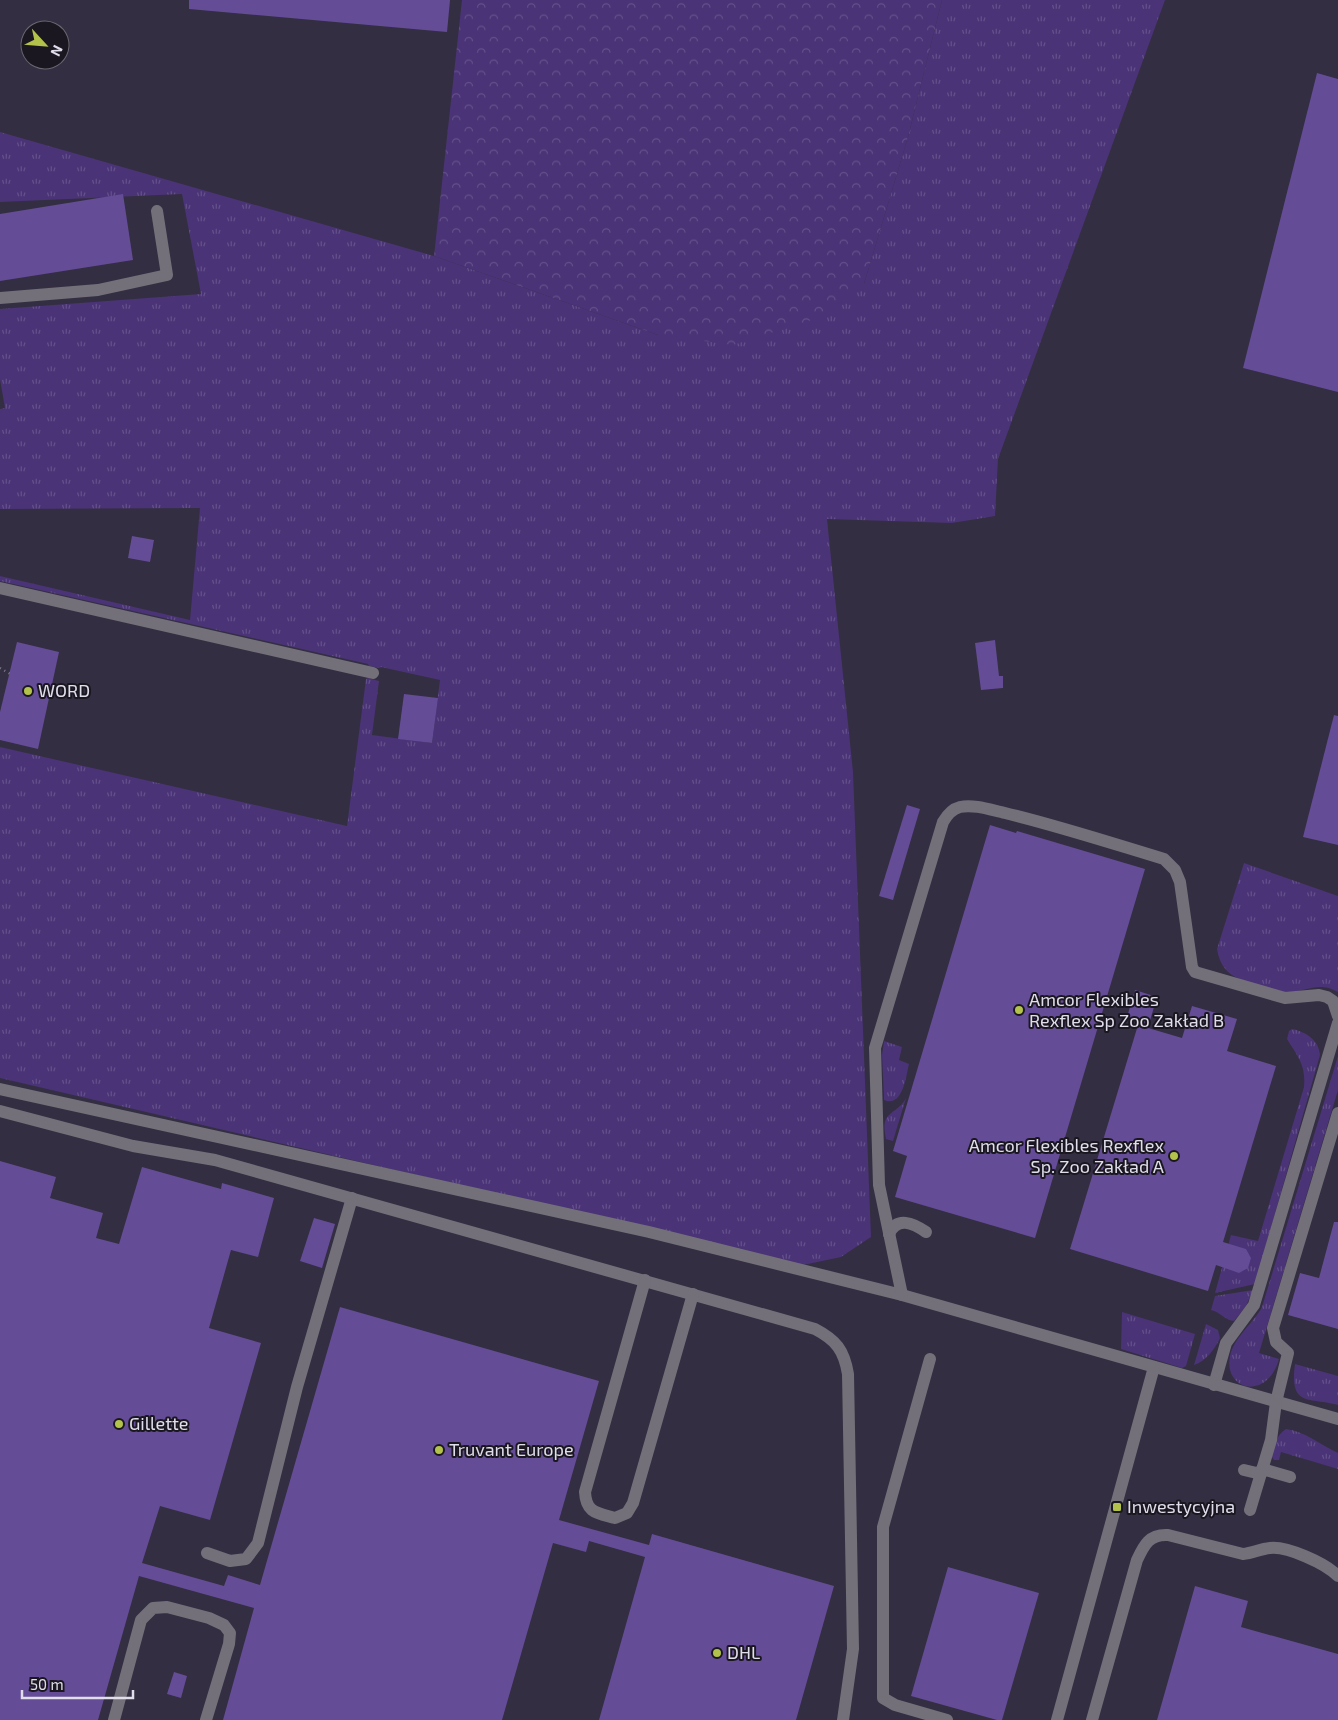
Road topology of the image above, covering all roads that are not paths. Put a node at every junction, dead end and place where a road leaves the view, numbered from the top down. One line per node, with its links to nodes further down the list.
1 (157, 211): 2 (street)
2 (0, 298)
3 (0, 588): 4 (street)
4 (373, 673)
5 (1338, 1016): 12 (street)
6 (1338, 1023): 18 (street)
7 (0, 1089): 15 (street)
8 (0, 1111): 10 (street)
9 (1338, 1114): 19 (street)
10 (352, 1198): 13 (street); 25 (street)
11 (926, 1232): 12 (street)
12 (889, 1234): 15 (street)
13 (645, 1280): 14 (street); 14 (street)
14 (693, 1294): 29 (street)
15 (902, 1295): 17 (street)
16 (930, 1358): 30 (street)
17 (1154, 1368): 18 (street); 31 (street)
18 (1214, 1385): 19 (street)
19 (1276, 1402): 20 (street); 22 (street)
20 (1338, 1419)
21 (1244, 1470): 22 (street)
22 (1262, 1472): 23 (street); 24 (street)
23 (1290, 1477)
24 (1250, 1510)
25 (207, 1553)
26 (1338, 1576): 32 (street)
27 (114, 1720): 28 (street)
28 (206, 1720)
29 (844, 1720)
30 (947, 1720)
31 (1057, 1720)
32 (1092, 1720)

